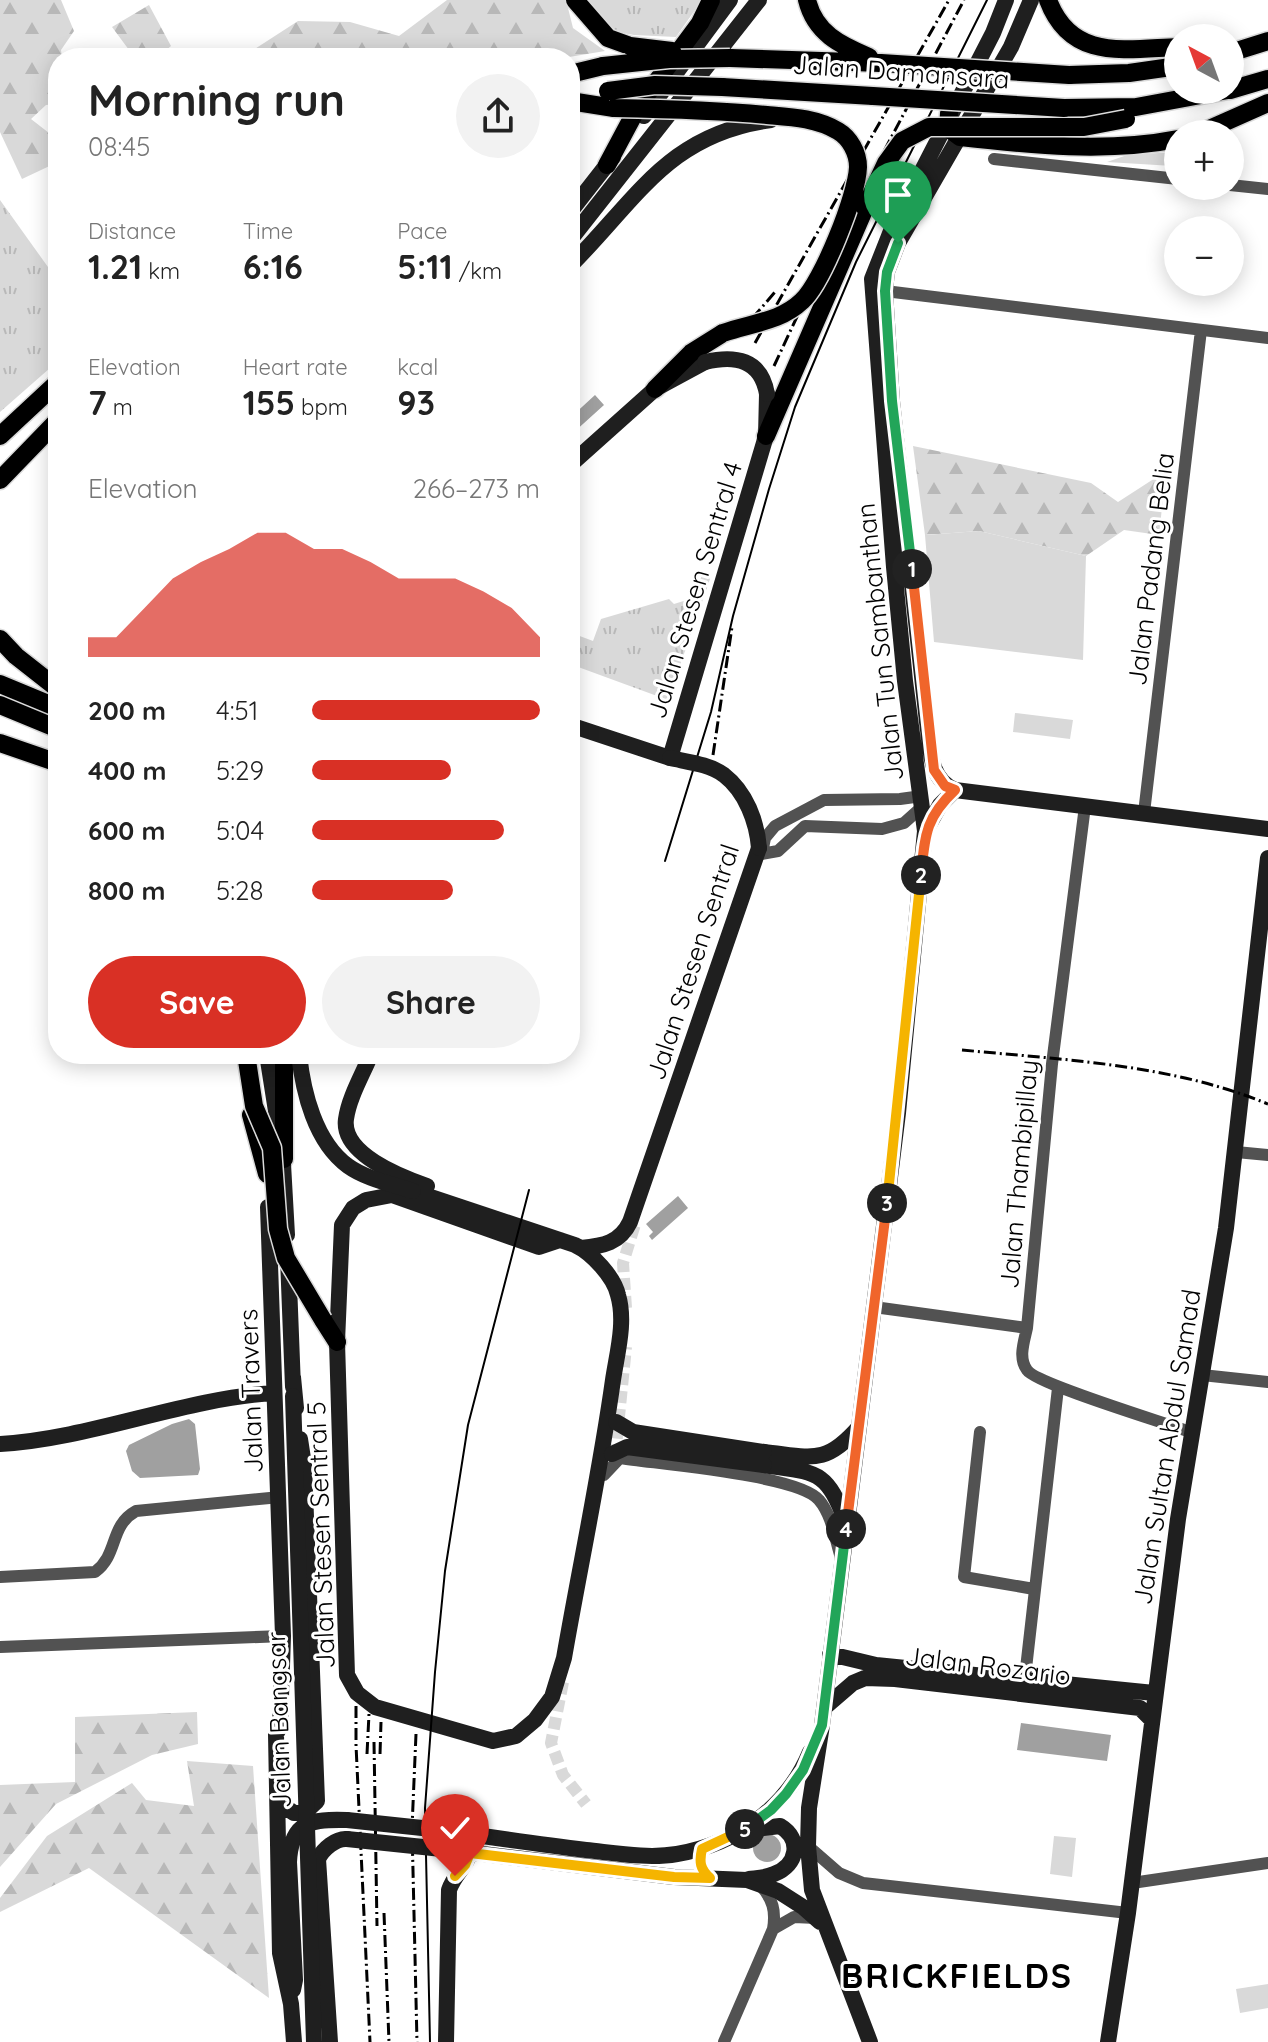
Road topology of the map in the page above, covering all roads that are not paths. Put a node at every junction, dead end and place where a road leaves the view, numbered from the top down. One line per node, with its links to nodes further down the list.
1 (575, 0): 13 (main road, bridge)
2 (711, 0): 30 (main road)
3 (730, 0): 30 (main road)
4 (759, 0): 35 (main road)
5 (807, 0): 14 (main road)
6 (1006, 0): 24 (main road, Jalan Tun Sambanthan)
7 (1031, 0): 27 (main road, Jalan Tun Sambanthan)
8 (1048, 0): 11 (main road)
9 (1265, 42): 10 (main road); 12 (main road)
10 (1244, 44)
11 (1164, 48)
12 (1244, 49)
13 (730, 58): 14 (main road, Jalan Damansara); 16 (main road, Jalan Damansara, bridge)
14 (881, 63): 15 (main road, Jalan Damansara, bridge)
15 (1164, 68)
16 (580, 72)
17 (1268, 79): 18 (main road, Jalan Damansara)
18 (1244, 86)
19 (611, 99): 20 (main road); 21 (main road, Jalan Damansara, bridge); 25 (main road, bridge)
20 (580, 100)
21 (1164, 102)
22 (1268, 103): 26 (main road)
23 (1180, 104): 45 (main road, bridge)
24 (949, 113): 27 (main road); 60 (main road, Jalan Tun Sambanthan)
25 (792, 118): 36 (main road); 40 (main road, bridge)
26 (1230, 120)
27 (960, 137): 28 (main road); 37 (main road, Jalan Tun Sambanthan)
28 (1164, 141)
29 (994, 159): 31 (street)
30 (607, 165): 34 (main road)
31 (1164, 177)
32 (1244, 186): 33 (street)
33 (1268, 189)
34 (580, 199)
35 (580, 227)
36 (580, 255)
37 (885, 291): 38 (street); 59 (main road, Jalan Tun Sambanthan)
38 (1201, 330): 39 (street); 62 (street, Jalan Padang Belia)
39 (1268, 338)
40 (655, 389): 45 (main road, Jalan Stesen Sentral 4, bridge); 46 (main road)
41 (48, 391): 44 (main road)
42 (48, 423): 47 (main road)
43 (48, 430): 48 (main road)
44 (0, 436)
45 (766, 436): 57 (main road, Jalan Stesen Sentral 4)
46 (580, 456)
47 (0, 469)
48 (0, 480)
49 (0, 639): 50 (main road)
50 (48, 681)
51 (0, 684): 52 (main road)
52 (48, 704)
53 (0, 705): 54 (main road)
54 (48, 725)
55 (580, 728): 57 (main road, Jalan Stesen Sentral)
56 (0, 743): 58 (main road)
57 (670, 758): 65 (main road, Jalan Stesen Sentral, bridge)
58 (48, 760)
59 (955, 790): 61 (main road); 64 (main road)
60 (922, 801): 64 (main road, Jalan Tun Sambanthan); 65 (street); 65 (street)
61 (1085, 806): 62 (main road); 82 (street, Jalan Thambipillay)
62 (1144, 813): 63 (main road)
63 (1268, 829)
64 (925, 831): 81 (main road, Jalan Tun Sambanthan)
65 (760, 854): 80 (main road, Jalan Stesen Sentral)
66 (1268, 858): 74 (main road, Jalan Sultan Abdul Samad)
67 (239, 1064): 77 (main road)
68 (248, 1064): 83 (main road, bridge)
69 (256, 1064): 77 (main road, Jalan Travers)
70 (269, 1064): 76 (main road, Jalan Travers)
71 (284, 1064): 76 (main road)
72 (301, 1064): 78 (main road, bridge)
73 (367, 1064): 78 (main road)
74 (1236, 1152): 75 (street); 84 (main road, Jalan Sultan Abdul Samad)
75 (1268, 1155)
76 (284, 1159): 85 (main road, Jalan Travers)
77 (267, 1174): 88 (main road, Jalan Travers)
78 (449, 1203): 79 (main road)
79 (560, 1240): 80 (main road); 83 (main road, Jalan Stesen Sentral 5)
80 (581, 1248): 90 (main road)
81 (874, 1307): 82 (street); 91 (main road, Jalan Tun Sambanthan)
82 (1027, 1328): 87 (street, Jalan Thambipillay)
83 (337, 1342): 96 (main road, Jalan Stesen Sentral 5)
84 (1202, 1375): 86 (street); 93 (main road, Jalan Sultan Abdul Samad)
85 (293, 1377): 89 (main road, Jalan Travers); 110 (main road)
86 (1268, 1382)
87 (1058, 1388): 93 (street, Jalan Thambipillay); 101 (street)
88 (274, 1393): 94 (main road); 97 (main road, Jalan Travers)
89 (293, 1396): 130 (main road, Jalan Bangsar, bridge)
90 (613, 1414): 95 (main road, bridge); 96 (main road)
91 (859, 1427): 95 (main road); 98 (main road, Jalan Tun Sambanthan)
92 (980, 1432): 101 (street)
93 (1190, 1432): 106 (main road, Jalan Sultan Abdul Samad)
94 (0, 1444)
95 (764, 1459): 96 (main road, bridge); 98 (main road)
96 (601, 1472): 99 (street)
97 (280, 1497): 100 (street); 102 (main road, Jalan Travers)
98 (847, 1523): 99 (main road, Jalan Tun Sambanthan)
99 (842, 1561): 104 (main road, Jalan Tun Sambanthan)
100 (0, 1577)
101 (1034, 1589): 105 (street)
102 (283, 1636): 103 (street); 109 (main road, Jalan Travers)
103 (0, 1647)
104 (830, 1654): 105 (main road, Jalan Rozario); 107 (main road, Jalan Tun Sambanthan)
105 (1024, 1688): 106 (main road, Jalan Rozario); 107 (main road, Jalan Rozario); 108 (main road, Jalan Rozario)
106 (1154, 1693): 108 (main road, Jalan Sultan Abdul Samad)
107 (823, 1716): 114 (main road); 116 (main road, Jalan Tun Sambanthan)
108 (1151, 1719): 124 (main road, Jalan Sultan Abdul Samad)
109 (280, 1727): 111 (main road); 128 (main road, Jalan Bangsar)
110 (317, 1801): 111 (main road); 112 (main road)
111 (288, 1809): 113 (main road)
112 (345, 1820): 113 (main road); 117 (main road, bridge)
113 (299, 1830): 115 (main road); 120 (main road)
114 (738, 1834): 117 (main road); 123 (main road)
115 (345, 1838): 118 (main road, bridge); 119 (main road)
116 (808, 1846): 125 (street); 126 (main road, Jalan Tun Sambanthan)
117 (702, 1849): 122 (main road)
118 (470, 1853): 122 (main road); 132 (main road)
119 (318, 1859): 120 (main road); 131 (main road)
120 (289, 1862): 128 (main road)
121 (1268, 1863): 124 (street)
122 (710, 1878): 123 (main road)
123 (754, 1882): 126 (main road); 127 (street)
124 (1132, 1883): 125 (main road, Jalan Sultan Abdul Samad)
125 (1128, 1913): 135 (main road, Jalan Sultan Abdul Samad)
126 (821, 1924): 127 (street); 134 (main road, Jalan Tun Sambanthan)
127 (773, 1929): 133 (street)
128 (291, 2004): 129 (main road, Jalan Bangsar)
129 (294, 2042)
130 (314, 2042)
131 (330, 2042)
132 (446, 2042)
133 (724, 2042)
134 (870, 2042)
135 (1108, 2042)

